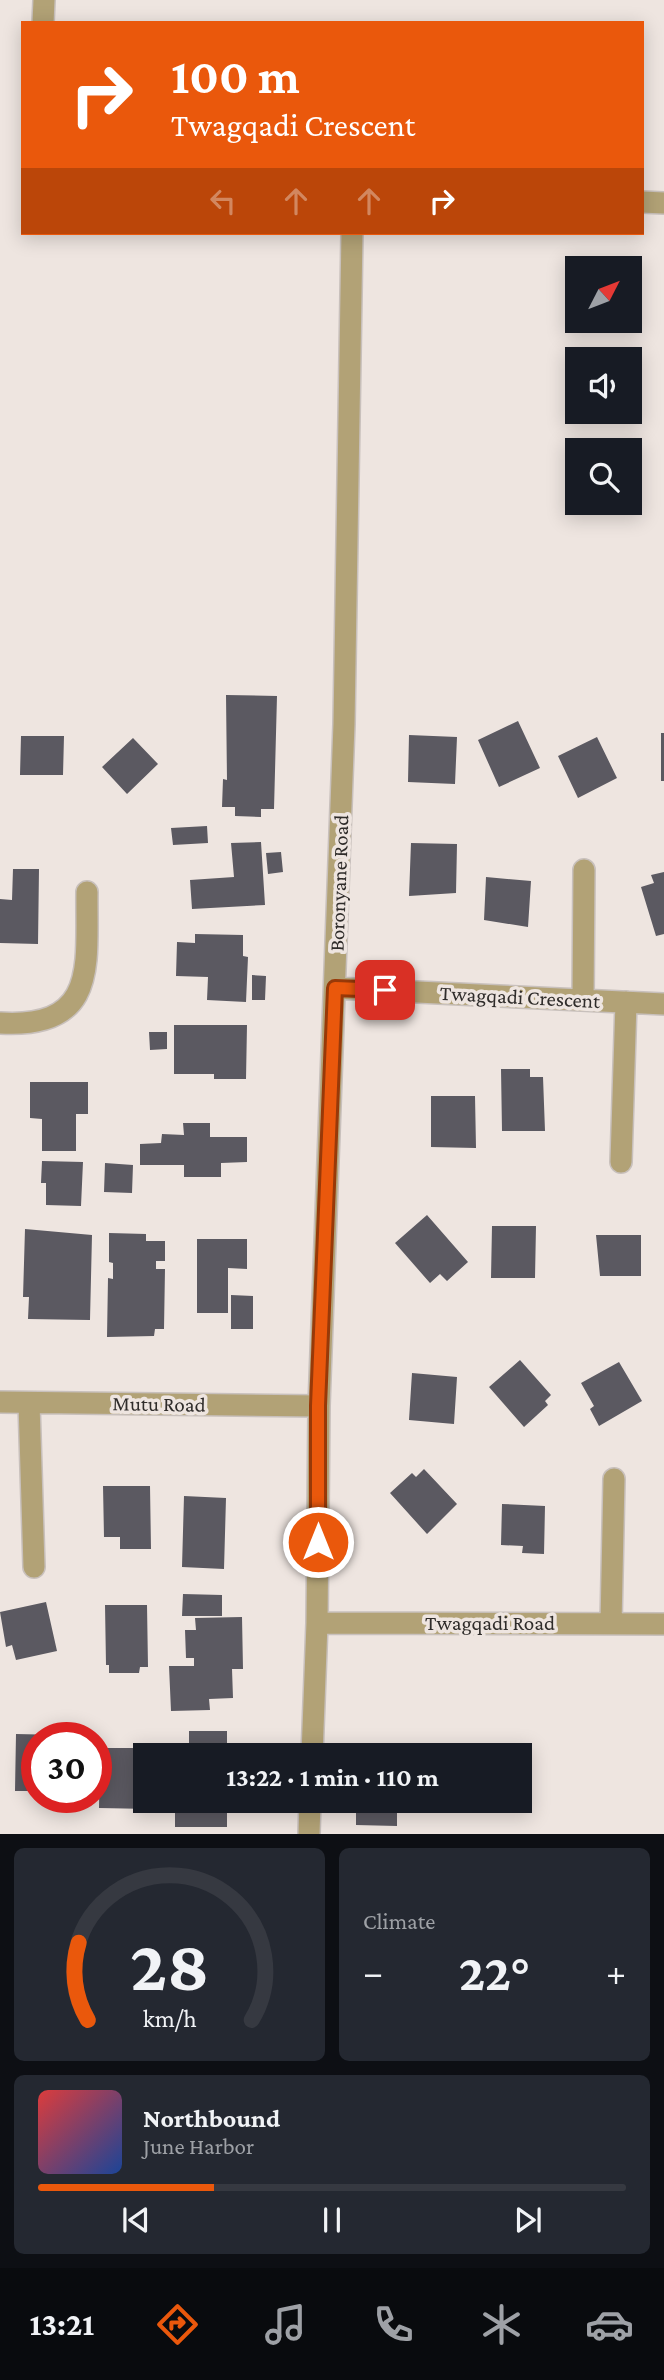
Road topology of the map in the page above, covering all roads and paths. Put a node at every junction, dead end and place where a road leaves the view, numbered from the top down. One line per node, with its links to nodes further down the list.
1 (44, 0): 2 (street)
2 (43, 21)
3 (644, 202): 4 (street)
4 (664, 203)
5 (352, 235): 8 (street, Boronyane Road)
6 (584, 870): 9 (street)
7 (87, 892): 12 (street)
8 (335, 988): 9 (street, Twagqadi Crescent); 16 (street, Boronyane Road)
9 (583, 1000): 10 (street, Twagqadi Crescent)
10 (626, 1002): 11 (street, Twagqadi Crescent); 13 (street)
11 (664, 1003)
12 (0, 1023)
13 (621, 1162)
14 (0, 1402): 15 (street, Mutu Road)
15 (29, 1403): 16 (street, Mutu Road); 18 (street)
16 (318, 1406): 19 (street, Boronyane Road)
17 (614, 1479): 20 (street)
18 (34, 1567)
19 (317, 1623): 20 (street, Twagqadi Road); 22 (street, Boronyane Road)
20 (611, 1624): 21 (street, Twagqadi Road)
21 (664, 1624)
22 (312, 1743)
23 (310, 1813): 24 (street)
24 (309, 1834)

